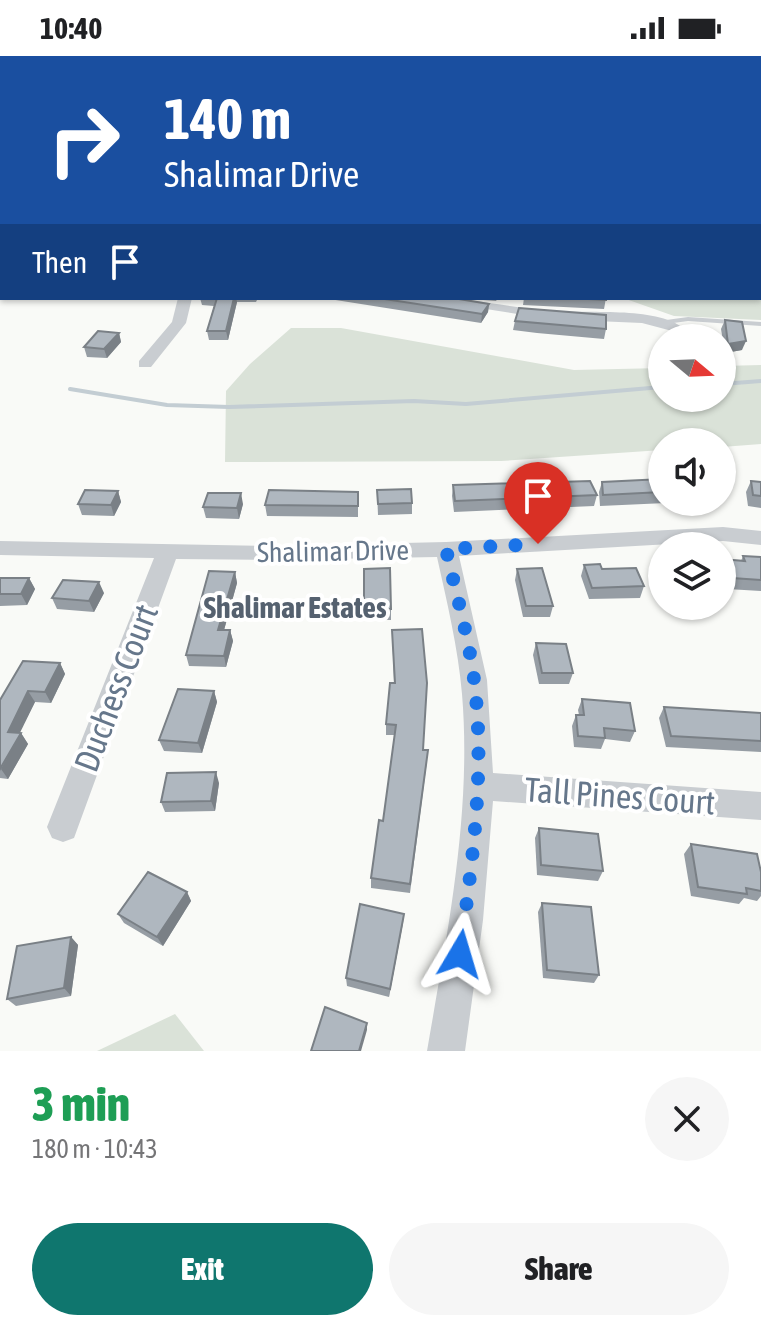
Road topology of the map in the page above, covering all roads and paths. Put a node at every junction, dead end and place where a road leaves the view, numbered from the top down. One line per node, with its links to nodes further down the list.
1 (185, 300): 6 (street)
2 (454, 300): 3 (street)
3 (658, 323): 4 (street); 5 (lane)
4 (662, 324)
5 (761, 324)
6 (145, 364)
7 (761, 538): 10 (street, Shalimar Drive)
8 (0, 548): 9 (street, Shalimar Drive)
9 (169, 549): 10 (street, Shalimar Drive); 13 (street, Duchess Court)
10 (446, 549): 11 (street)
11 (478, 786): 12 (street, Tall Pines Court); 14 (street)
12 (761, 806)
13 (63, 827)
14 (446, 1051)

